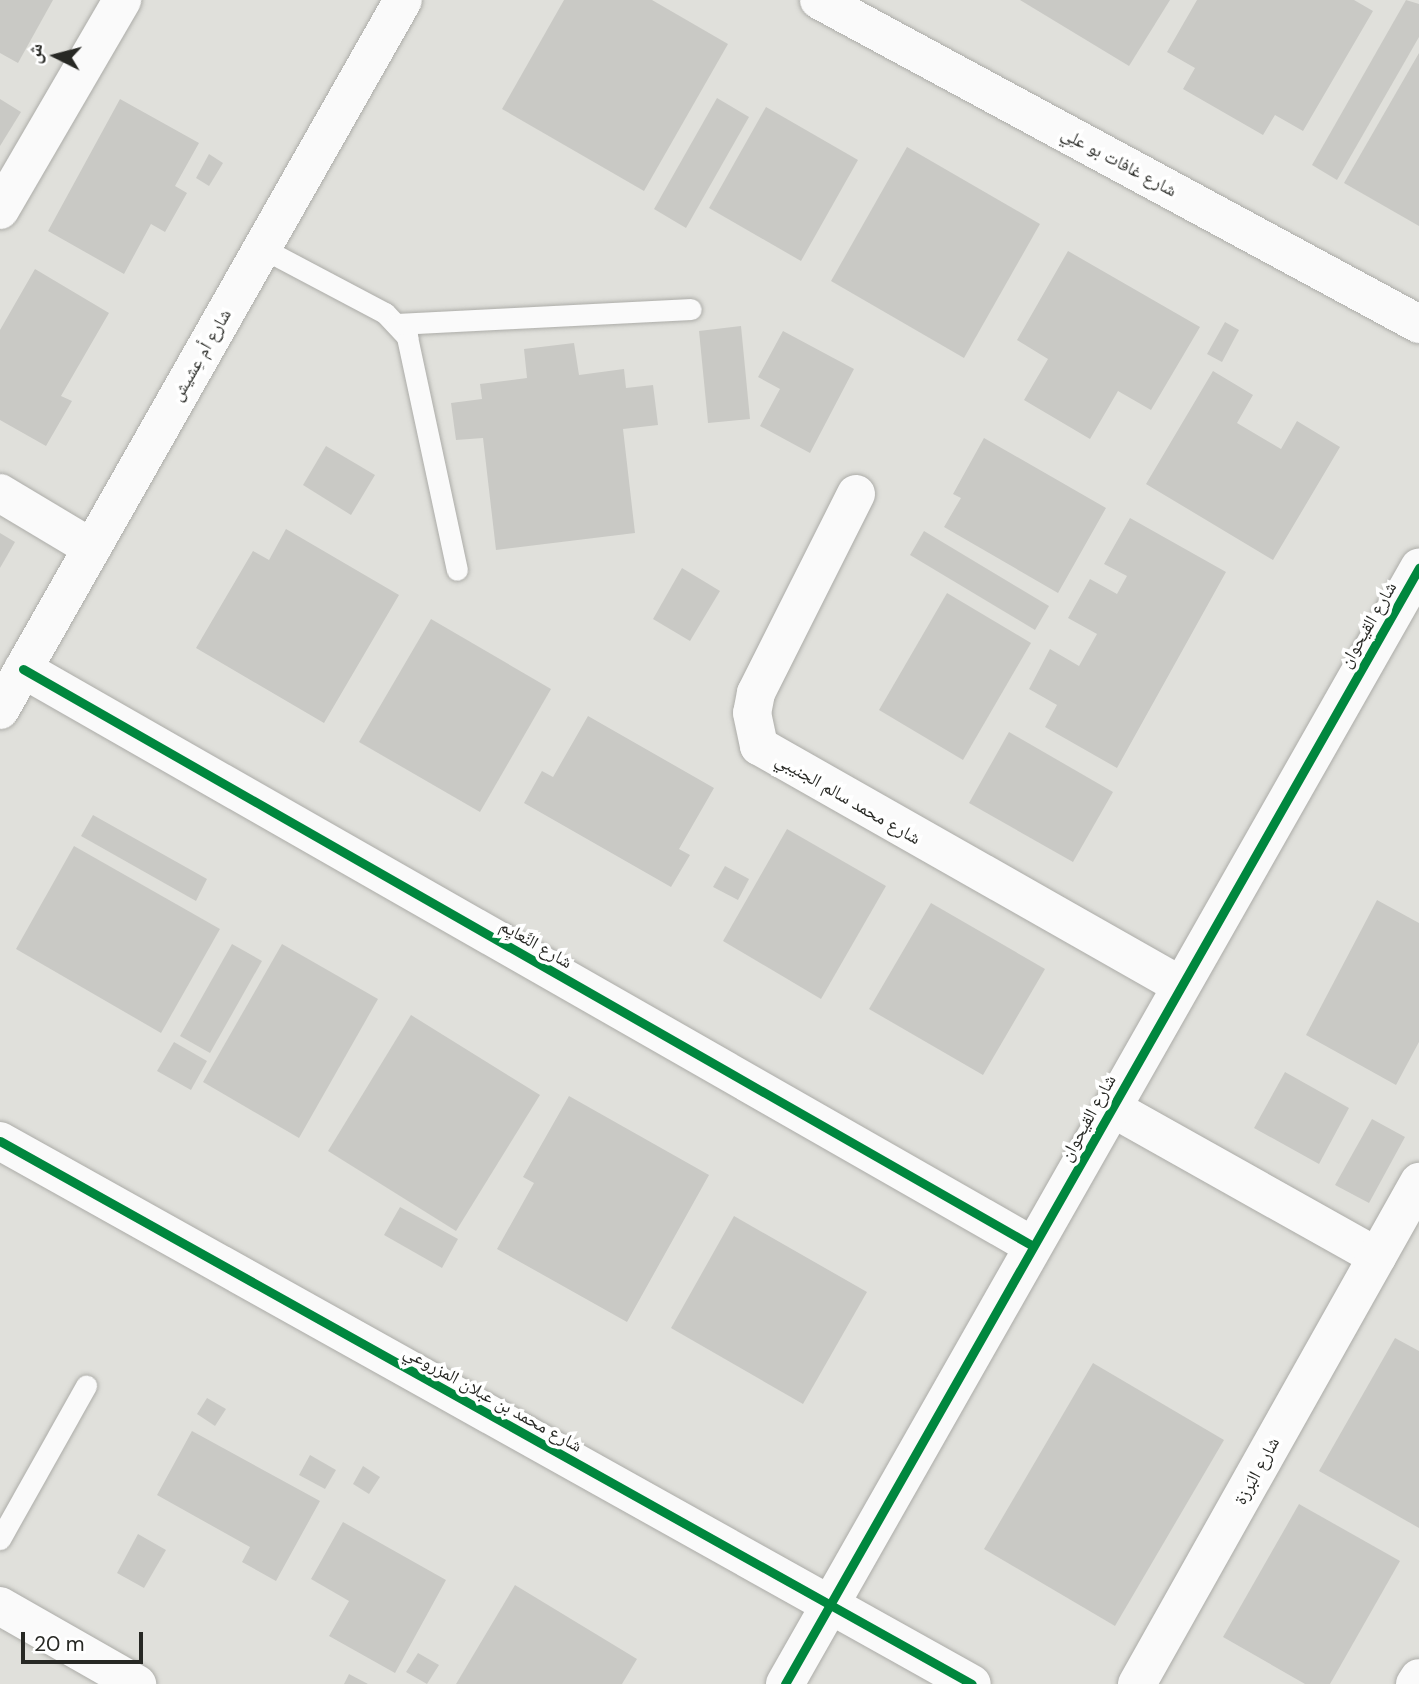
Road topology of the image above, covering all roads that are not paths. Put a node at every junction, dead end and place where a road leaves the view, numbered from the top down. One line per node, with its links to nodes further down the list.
1 (122, 0): 4 (street)
2 (403, 0): 5 (street, شارع أم عِشيش)
3 (819, 0): 8 (street, شارع غافات بو علِي)
4 (0, 211)
5 (262, 248): 7 (lane); 11 (street, شارع أم عِشيش)
6 (691, 309): 7 (lane)
7 (397, 324): 13 (lane)
8 (1419, 324)
9 (0, 493): 11 (street)
10 (856, 494): 16 (street, شارع محمد سالم الجنيبي)
11 (92, 548): 14 (street, شارع أم عِشيش)
12 (1419, 568): 16 (street, شارع القيحوان)
13 (457, 570)
14 (23, 669): 15 (street, شارع أم عِشيش); 20 (street, شارع النَّعايِم)
15 (0, 710)
16 (1180, 985): 17 (street, شارع القيحوان)
17 (1112, 1108): 20 (street, شارع القيحوان); 21 (street)
18 (0, 1140): 25 (street, شارع محمد بن عبلان المزروعي)
19 (1419, 1182): 21 (street, شارع البَرزة)
20 (1033, 1246): 25 (street, شارع القيحوان)
21 (1377, 1257): 30 (street, شارع البَرزة)
22 (86, 1386): 23 (lane)
23 (0, 1539)
24 (0, 1606): 27 (street)
25 (829, 1606): 28 (street, شارع القيحوان); 29 (street, شارع محمد بن عبلان المزروعي)
26 (1419, 1678): 31 (street)
27 (137, 1684)
28 (785, 1684)
29 (972, 1684)
30 (1138, 1684)
31 (1415, 1684)

